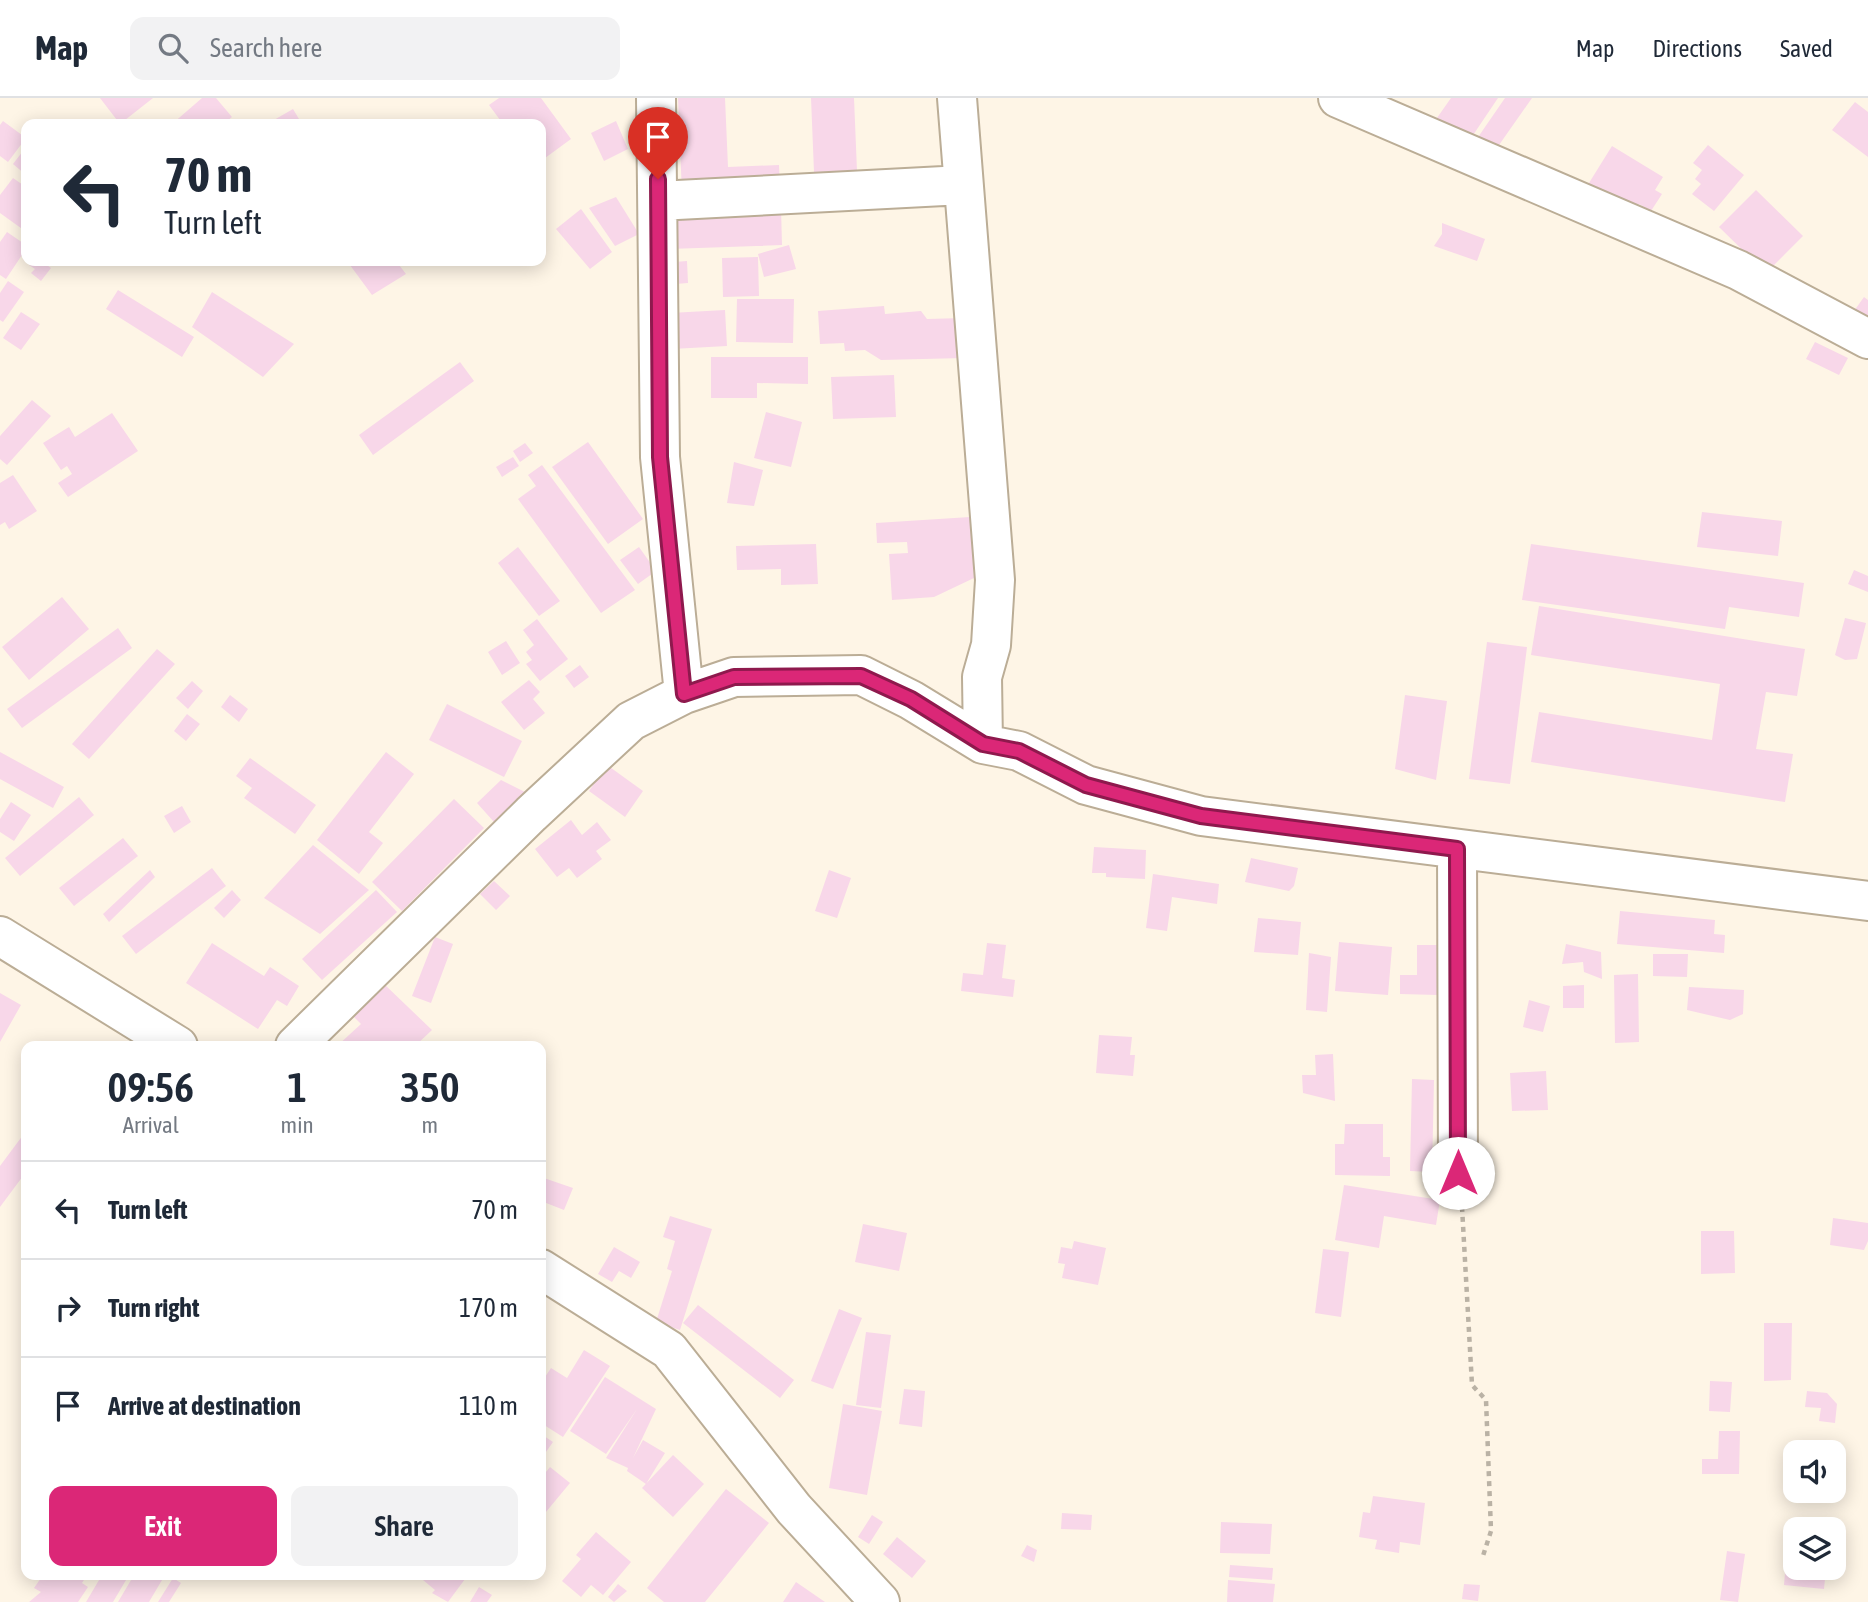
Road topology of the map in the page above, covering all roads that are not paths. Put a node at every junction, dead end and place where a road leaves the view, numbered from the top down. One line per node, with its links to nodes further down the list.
1 (656, 98): 5 (street)
2 (957, 98): 4 (street)
3 (1338, 98): 6 (street)
4 (963, 185): 5 (street); 8 (street)
5 (658, 201): 7 (street)
6 (1868, 339)
7 (684, 694): 8 (street); 13 (street)
8 (983, 744): 9 (street)
9 (1457, 849): 10 (street); 14 (street)
10 (1868, 901)
11 (0, 936): 12 (street)
12 (170, 1041)
13 (300, 1041)
14 (1458, 1173)
15 (546, 1272): 16 (street)
16 (880, 1602)

